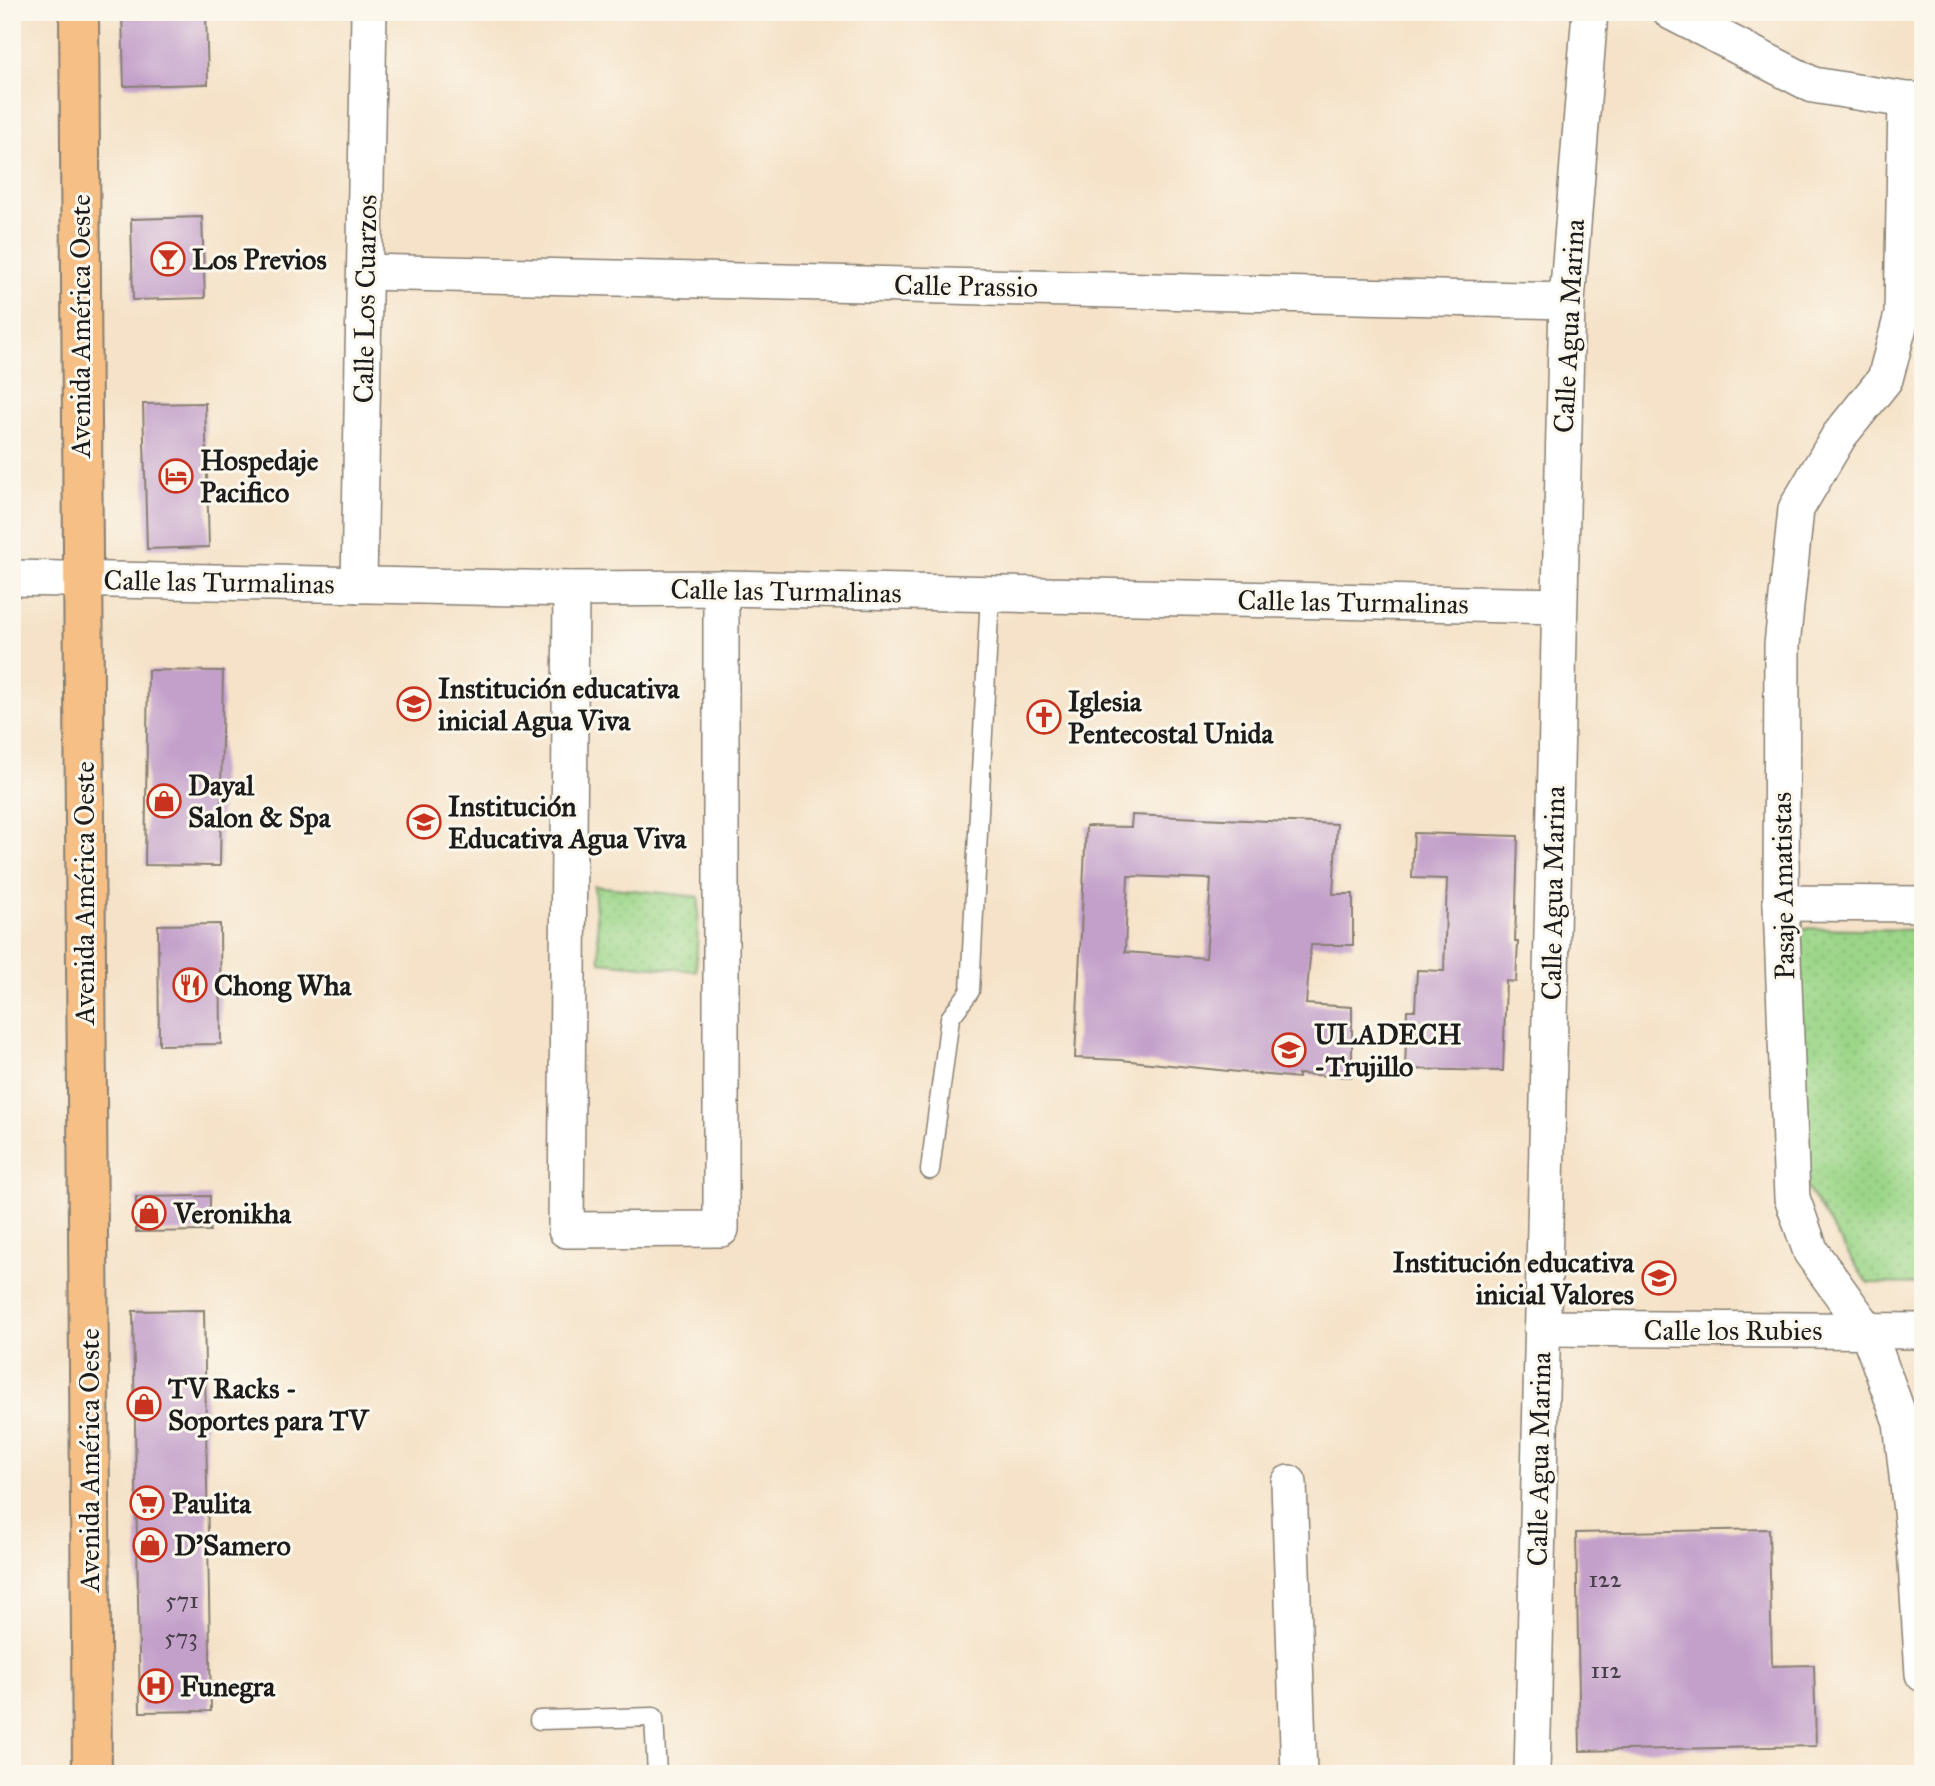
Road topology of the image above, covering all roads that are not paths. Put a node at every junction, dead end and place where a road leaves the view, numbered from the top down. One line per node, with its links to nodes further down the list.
1 (79, 12): 9 (main road, Avenida América Oeste)
2 (369, 12): 6 (street, Calle Los Cuarzos)
3 (1590, 12): 7 (street, Calle Agua Marina)
4 (1671, 12): 5 (street)
5 (1914, 100): 15 (street, Pasaje Amatistas)
6 (366, 272): 7 (street, Calle Prassio); 10 (street, Calle Los Cuarzos)
7 (1567, 301): 14 (street, Calle Agua Marina)
8 (12, 578): 9 (street, Calle las Turmalinas)
9 (82, 580): 10 (street, Calle las Turmalinas); 24 (main road, Avenida América Oeste)
10 (359, 585): 12 (street, Calle las Turmalinas)
11 (721, 588): 12 (street, Calle las Turmalinas); 12 (street); 13 (street, Calle las Turmalinas)
12 (571, 589)
13 (990, 594): 14 (street, Calle las Turmalinas); 17 (lane)
14 (1559, 606): 18 (street, Calle Agua Marina)
15 (1781, 903): 16 (street); 19 (street, Pasaje Amatistas)
16 (1923, 904)
17 (930, 1170)
18 (1542, 1328): 19 (street, Calle los Rubies); 27 (street, Calle Agua Marina)
19 (1868, 1331): 20 (street, Calle los Rubies); 22 (street, Pasaje Amatistas)
20 (1923, 1331)
21 (1289, 1483): 26 (street)
22 (1923, 1674)
23 (539, 1720): 25 (lane)
24 (92, 1774)
25 (657, 1774)
26 (1299, 1774)
27 (1532, 1774)

